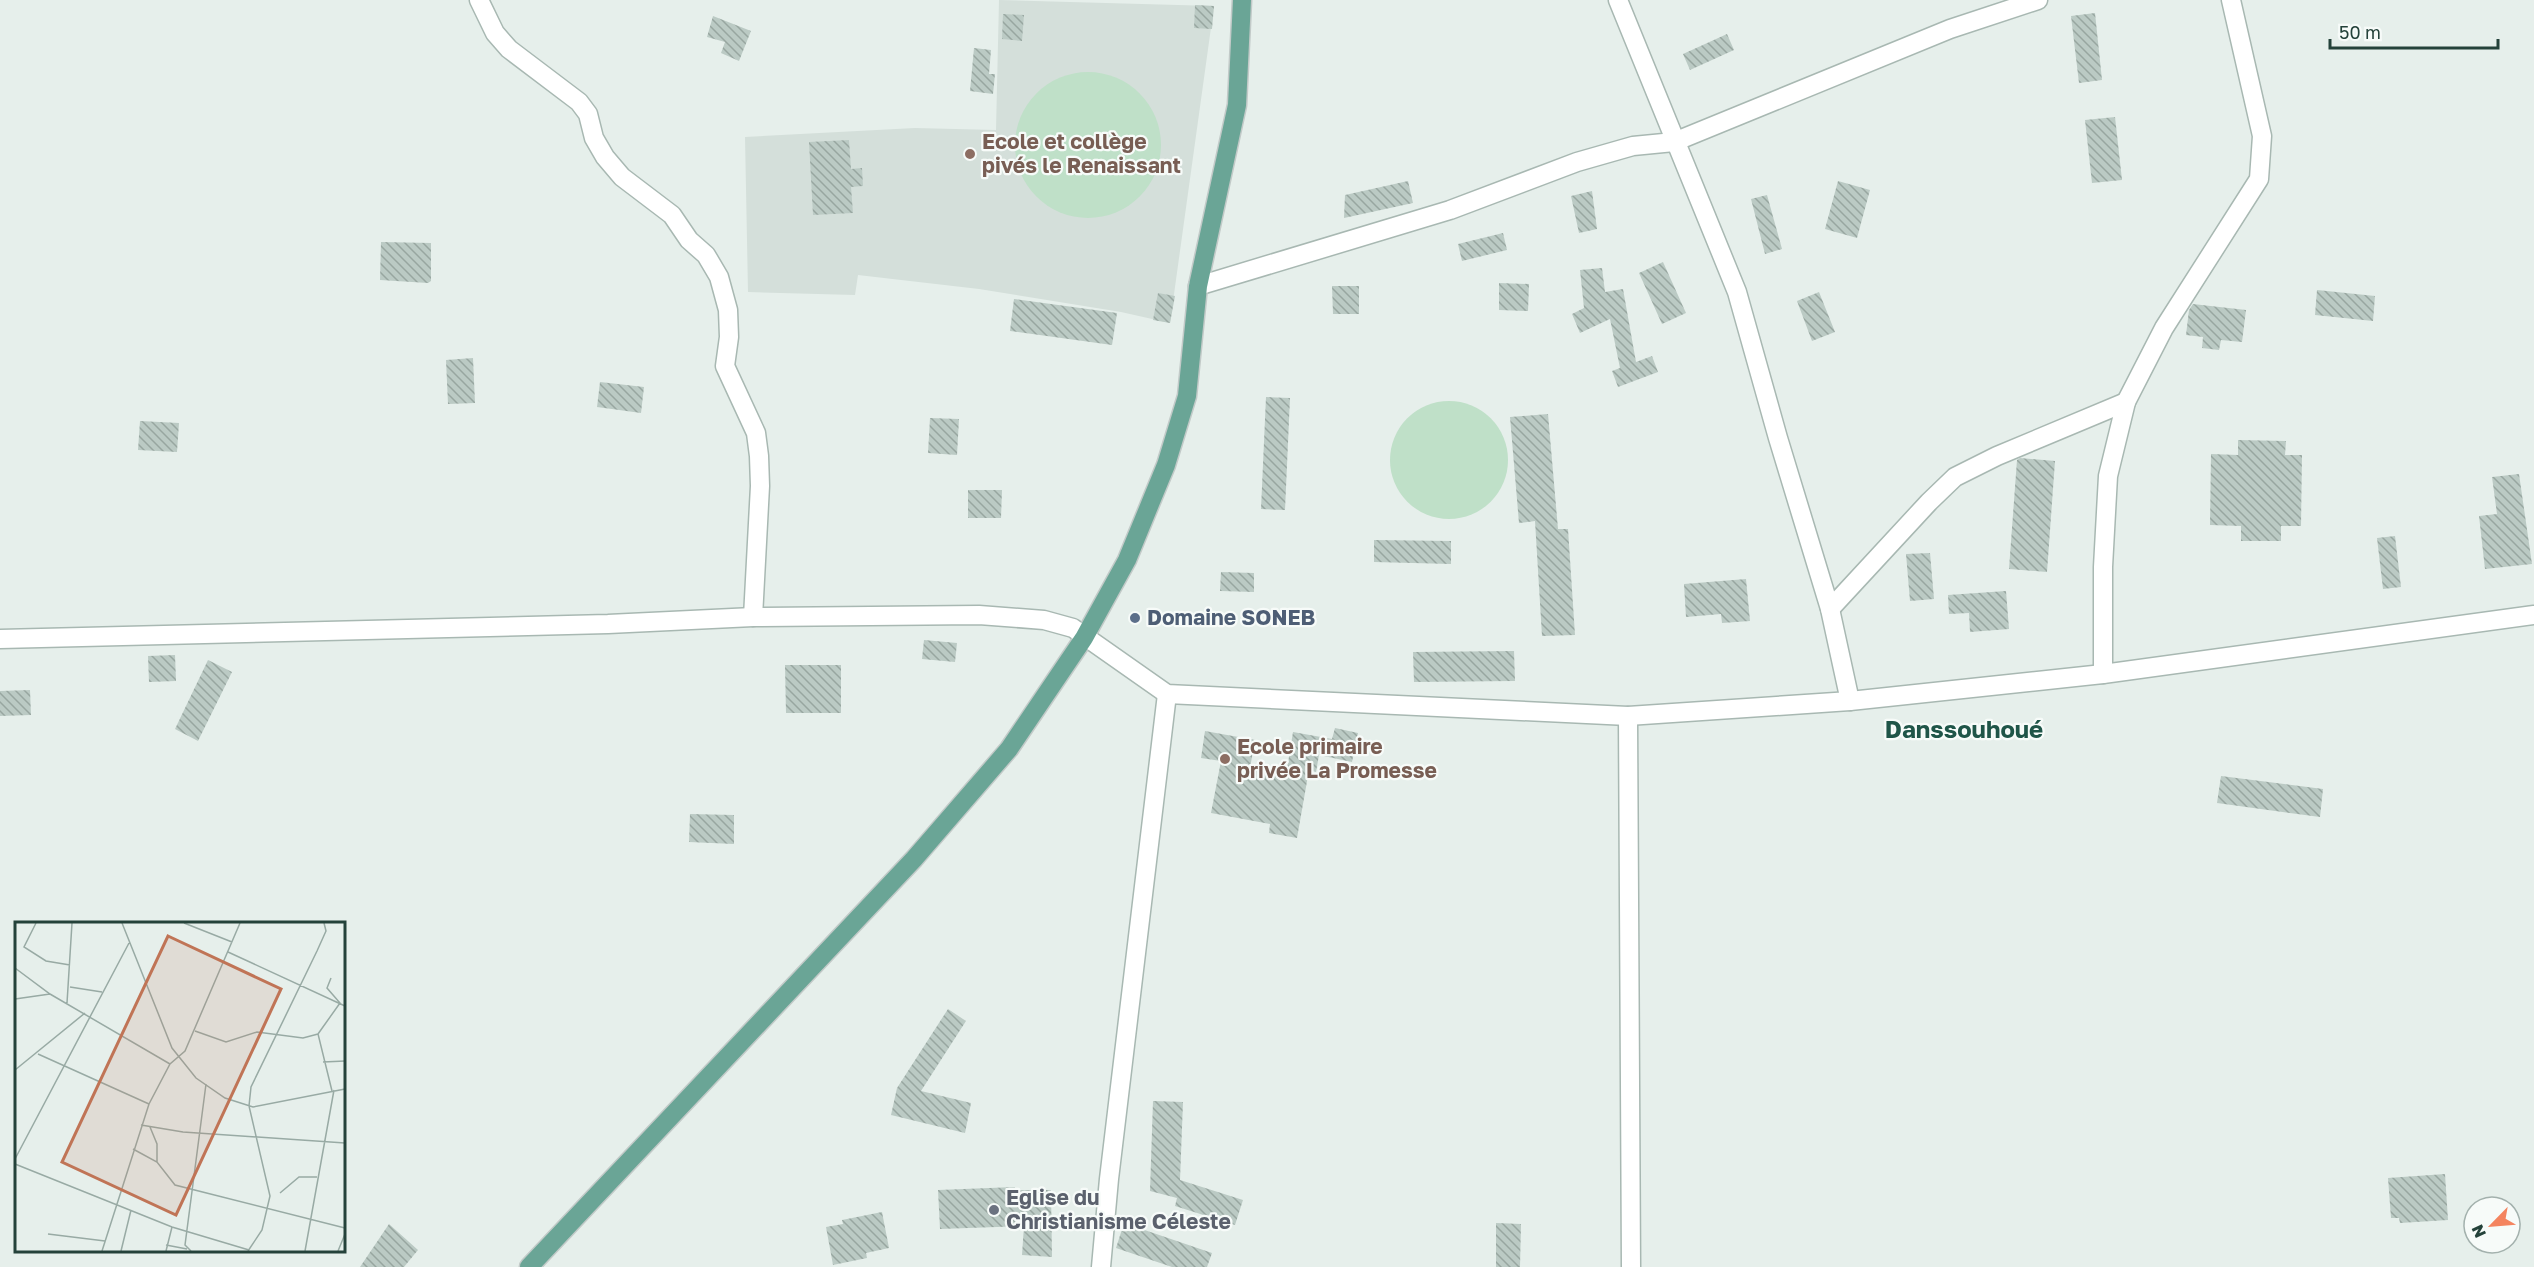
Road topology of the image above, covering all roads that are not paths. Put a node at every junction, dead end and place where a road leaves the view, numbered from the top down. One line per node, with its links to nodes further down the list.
1 (479, 0): 11 (street)
2 (1242, 0): 7 (main road)
3 (1618, 0): 6 (street)
4 (2038, 0): 6 (street)
5 (2231, 0): 8 (street)
6 (1674, 142): 7 (street); 9 (street)
7 (1198, 286): 12 (main road)
8 (2126, 402): 9 (street); 14 (street)
9 (1830, 609): 16 (street)
10 (2534, 615): 14 (street)
11 (753, 617): 12 (street); 13 (street)
12 (1084, 638): 15 (street); 18 (main road)
13 (0, 639)
14 (2103, 674): 16 (street)
15 (1167, 694): 17 (street); 19 (street)
16 (1850, 701): 17 (street)
17 (1628, 716): 20 (street)
18 (530, 1267)
19 (1101, 1267)
20 (1631, 1267)

